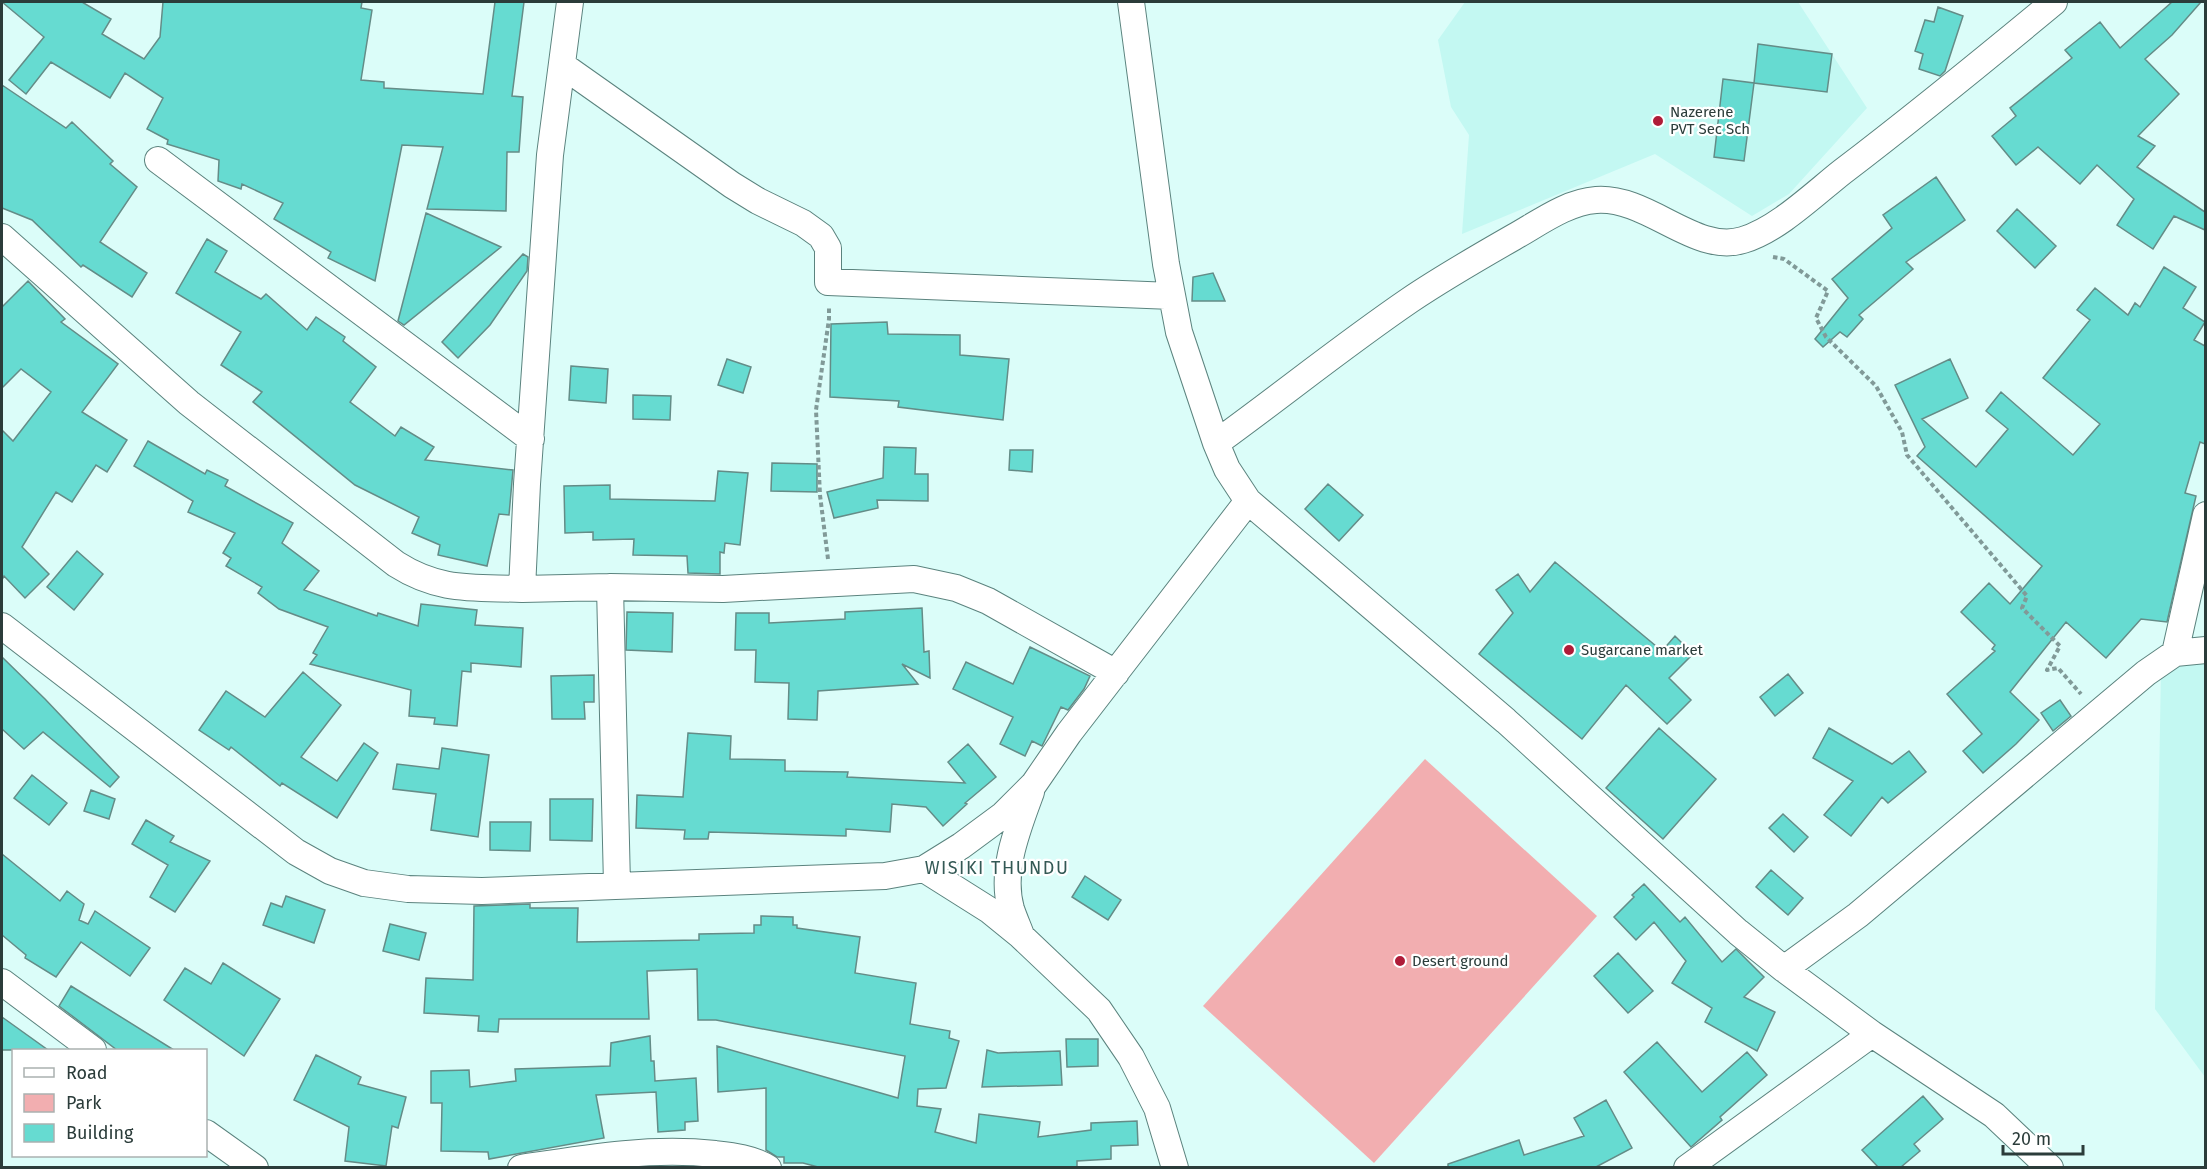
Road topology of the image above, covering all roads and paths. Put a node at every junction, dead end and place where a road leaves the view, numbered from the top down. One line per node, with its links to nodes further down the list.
1 (570, 2): 4 (street)
2 (1131, 2): 9 (street)
3 (2054, 2): 11 (street)
4 (562, 65): 8 (street); 10 (street)
5 (158, 160): 10 (street)
6 (2, 237): 16 (street)
7 (1769, 256): 21 (path)
8 (828, 282): 9 (street); 14 (path)
9 (1172, 296): 11 (street)
10 (531, 440): 16 (street)
11 (1216, 443): 12 (street)
12 (1248, 501): 20 (street); 26 (street)
13 (2205, 515): 19 (street)
14 (831, 583): 15 (street); 20 (street)
15 (609, 587): 16 (street); 24 (street)
16 (522, 589)
17 (2, 626): 24 (street)
18 (2205, 650): 19 (street)
19 (2175, 653): 21 (street)
20 (1116, 673): 22 (street)
21 (2098, 714): 26 (street)
22 (1034, 784): 23 (street); 25 (street)
23 (924, 869): 24 (street); 25 (street)
24 (617, 885)
25 (1021, 936): 34 (street)
26 (1784, 969): 28 (street)
27 (2, 982): 29 (street)
28 (1872, 1034): 35 (street); 36 (street)
29 (92, 1049)
30 (207, 1134): 31 (street)
31 (255, 1167)
32 (521, 1167): 33 (street)
33 (768, 1167)
34 (1175, 1167)
35 (1687, 1167)
36 (2050, 1167)

